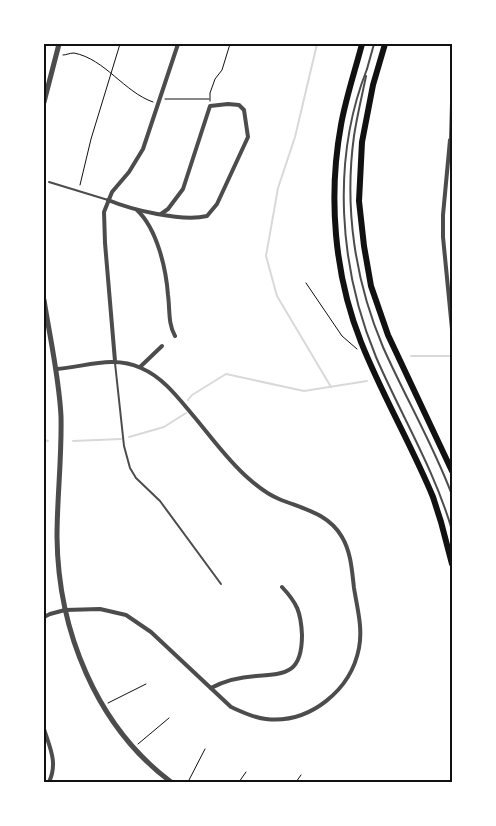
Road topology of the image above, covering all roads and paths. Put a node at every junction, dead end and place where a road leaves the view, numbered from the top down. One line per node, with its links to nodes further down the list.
1 (60, 44): 8 (street)
2 (120, 44): 10 (path)
3 (178, 44): 12 (street)
4 (230, 44): 11 (path)
5 (362, 44): 28 (main road)
6 (374, 44): 9 (lane)
7 (385, 44): 32 (main road)
8 (57, 54): 10 (path); 13 (street)
9 (367, 69): 33 (lane); 34 (lane)
10 (111, 75): 12 (path); 18 (path)
11 (210, 99): 12 (path); 15 (path)
12 (159, 101): 19 (street)
13 (44, 102)
14 (452, 103): 16 (street)
15 (210, 106): 21 (street); 21 (street)
16 (451, 140): 23 (street)
17 (48, 182): 18 (lane)
18 (78, 191): 19 (lane)
19 (108, 200): 20 (street); 29 (street)
20 (136, 209): 21 (street); 26 (street)
21 (161, 214)
22 (306, 282): 28 (path)
23 (451, 296): 25 (street)
24 (44, 300): 31 (street)
25 (452, 328)
26 (175, 336)
27 (162, 346): 30 (street)
28 (364, 351): 35 (main road)
29 (115, 361): 30 (street); 31 (street); 36 (lane)
30 (140, 367): 41 (street)
31 (56, 369): 38 (street)
32 (452, 471)
33 (452, 495)
34 (452, 530)
35 (452, 564)
36 (221, 584)
37 (282, 587): 41 (street)
38 (65, 610): 39 (street); 41 (street); 42 (street)
39 (44, 617)
40 (146, 684): 42 (path)
41 (211, 688)
42 (103, 706): 45 (street)
43 (169, 718): 45 (path)
44 (44, 729): 49 (street)
45 (134, 747): 50 (street)
46 (205, 749): 51 (path)
47 (246, 772): 52 (path)
48 (301, 775): 53 (path)
49 (49, 782)
50 (171, 782)
51 (188, 782)
52 (239, 782)
53 (296, 782)

